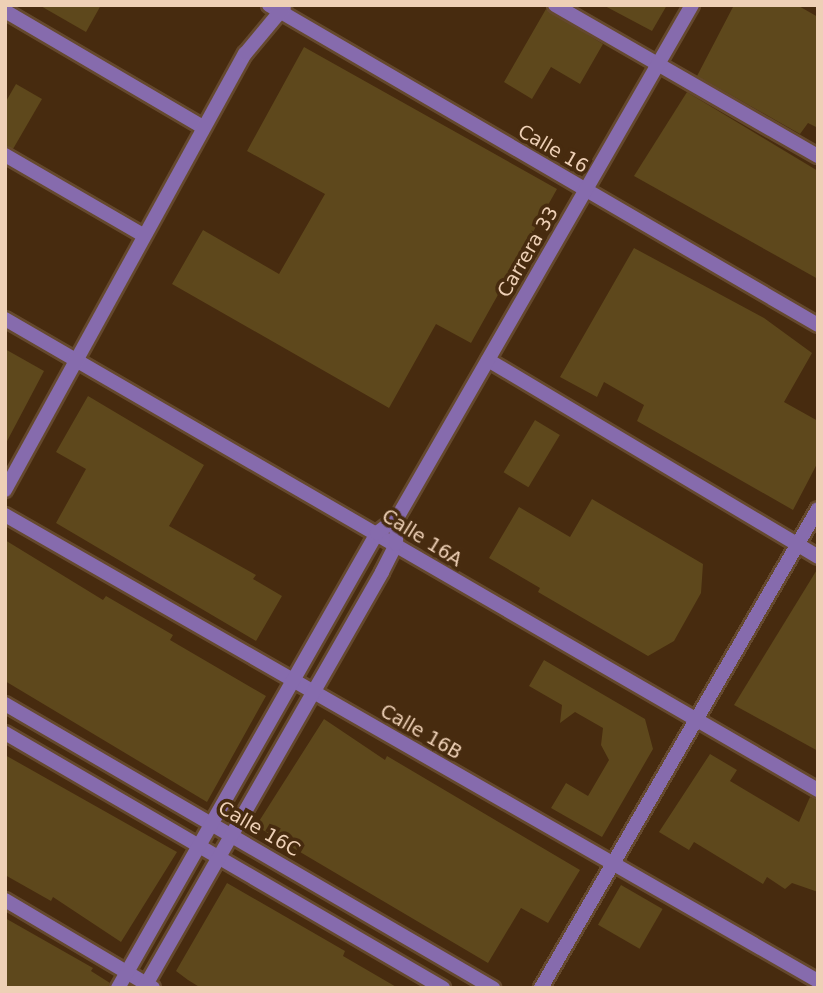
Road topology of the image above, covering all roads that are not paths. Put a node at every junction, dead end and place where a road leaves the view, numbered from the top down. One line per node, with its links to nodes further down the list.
1 (555, 5): 5 (street)
2 (692, 5): 5 (street, Carrera 33)
3 (278, 8): 6 (street); 9 (street, Calle 16)
4 (5, 11): 6 (street)
5 (659, 64): 8 (street); 9 (street, Carrera 33)
6 (203, 127): 10 (street)
7 (5, 155): 10 (street)
8 (818, 156)
9 (586, 190): 12 (street, Calle 16); 14 (street, Carrera 33)
10 (143, 235): 13 (street)
11 (5, 319): 13 (street, Calle 16A)
12 (818, 325)
13 (75, 359): 15 (street); 19 (street, Calle 16A)
14 (488, 360): 18 (street, Carrera 33); 21 (street)
15 (5, 490)
16 (818, 509): 21 (street)
17 (5, 515): 23 (street, Calle 16B)
18 (397, 518): 19 (street, Carrera 33); 20 (street, Carrera 33)
19 (377, 533): 20 (street, Calle 16A); 23 (street, Carrera 33)
20 (396, 544): 24 (street, Carrera 33); 26 (street, Calle 16A)
21 (797, 545): 22 (street); 26 (street)
22 (818, 557)
23 (294, 682): 24 (street, Calle 16B); 29 (street, Carrera 33)
24 (314, 694): 30 (street, Carrera 33); 33 (street, Calle 16B)
25 (5, 704): 29 (street, Calle 16C)
26 (696, 719): 28 (street, Calle 16A); 33 (street)
27 (5, 733): 31 (street)
28 (818, 790)
29 (211, 823): 30 (street, Calle 16C); 31 (street, Carrera 33)
30 (230, 835): 32 (street, Carrera 33); 40 (street, Calle 16C)
31 (200, 846): 32 (street); 35 (street, Carrera 33)
32 (219, 858): 37 (street, Carrera 33); 39 (street)
33 (613, 864): 36 (street, Calle 16B); 41 (street)
34 (5, 900): 35 (street)
35 (127, 972): 37 (street); 38 (street, Carrera 33)
36 (818, 981)
37 (148, 986)
38 (118, 988)
39 (443, 988)
40 (493, 988)
41 (541, 988)

